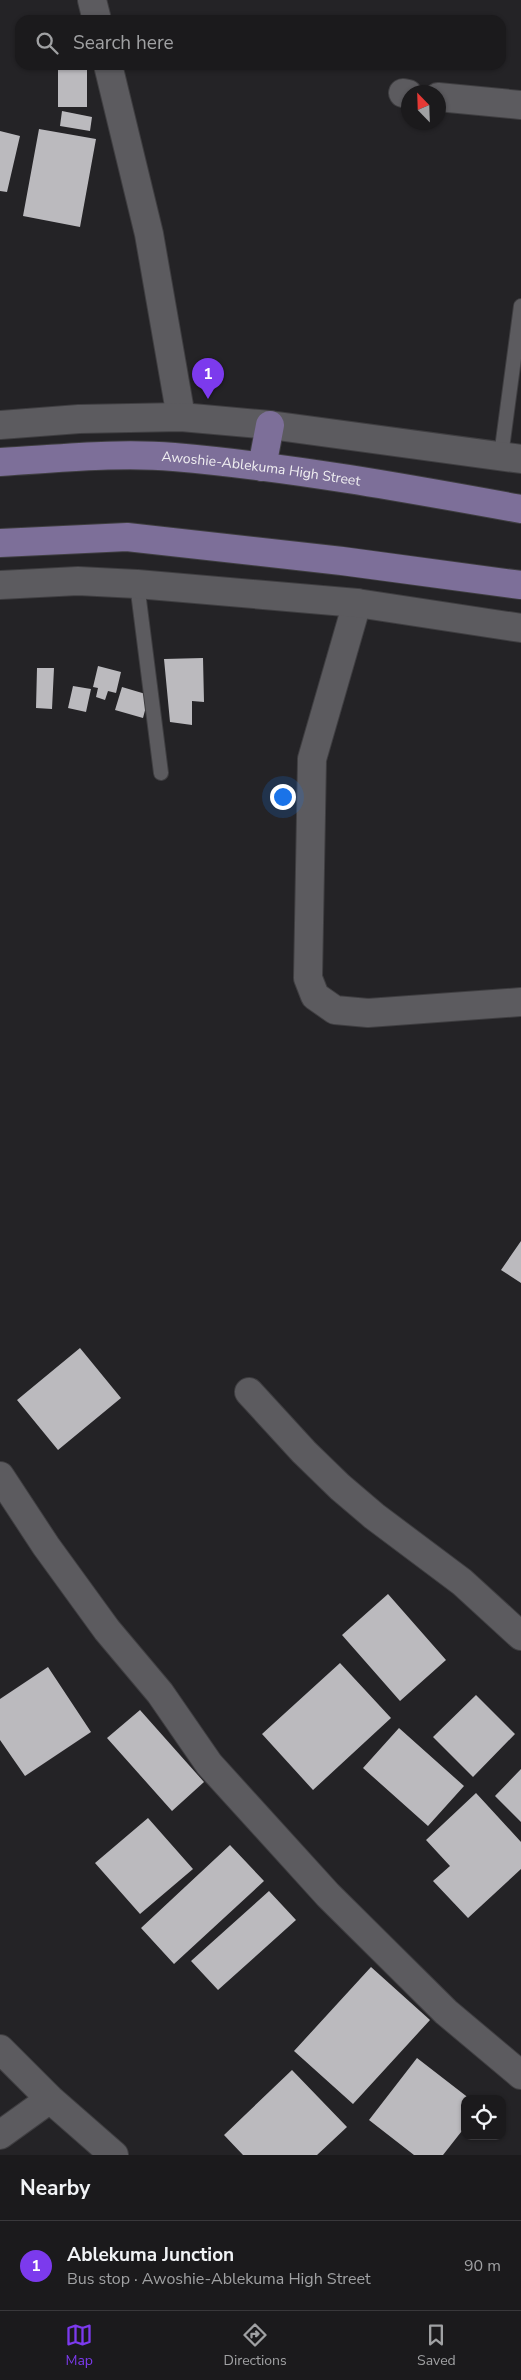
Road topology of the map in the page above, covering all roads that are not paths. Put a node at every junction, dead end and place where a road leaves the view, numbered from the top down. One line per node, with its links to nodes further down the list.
1 (92, 0): 2 (street)
2 (96, 15)
3 (109, 70): 7 (street)
4 (446, 98): 5 (street)
5 (521, 105)
6 (521, 306): 10 (lane)
7 (181, 417): 8 (street); 9 (street)
8 (0, 424)
9 (270, 425): 10 (street); 12 (main road)
10 (511, 457)
11 (0, 462): 12 (main road, Awoshie-Ablekuma High Street)
12 (262, 468): 13 (main road, Awoshie-Ablekuma High Street)
13 (521, 509)
14 (0, 543): 17 (main road)
15 (137, 584): 16 (street); 18 (street); 20 (lane)
16 (0, 585)
17 (521, 585)
18 (357, 603): 19 (street); 21 (street)
19 (521, 628)
20 (161, 773)
21 (521, 1002)
22 (249, 1392): 24 (street)
23 (0, 1476): 26 (street)
24 (521, 1636)
25 (0, 2049): 27 (street)
26 (521, 2075)
27 (50, 2098): 28 (street); 29 (street)
28 (0, 2135)
29 (114, 2155)

